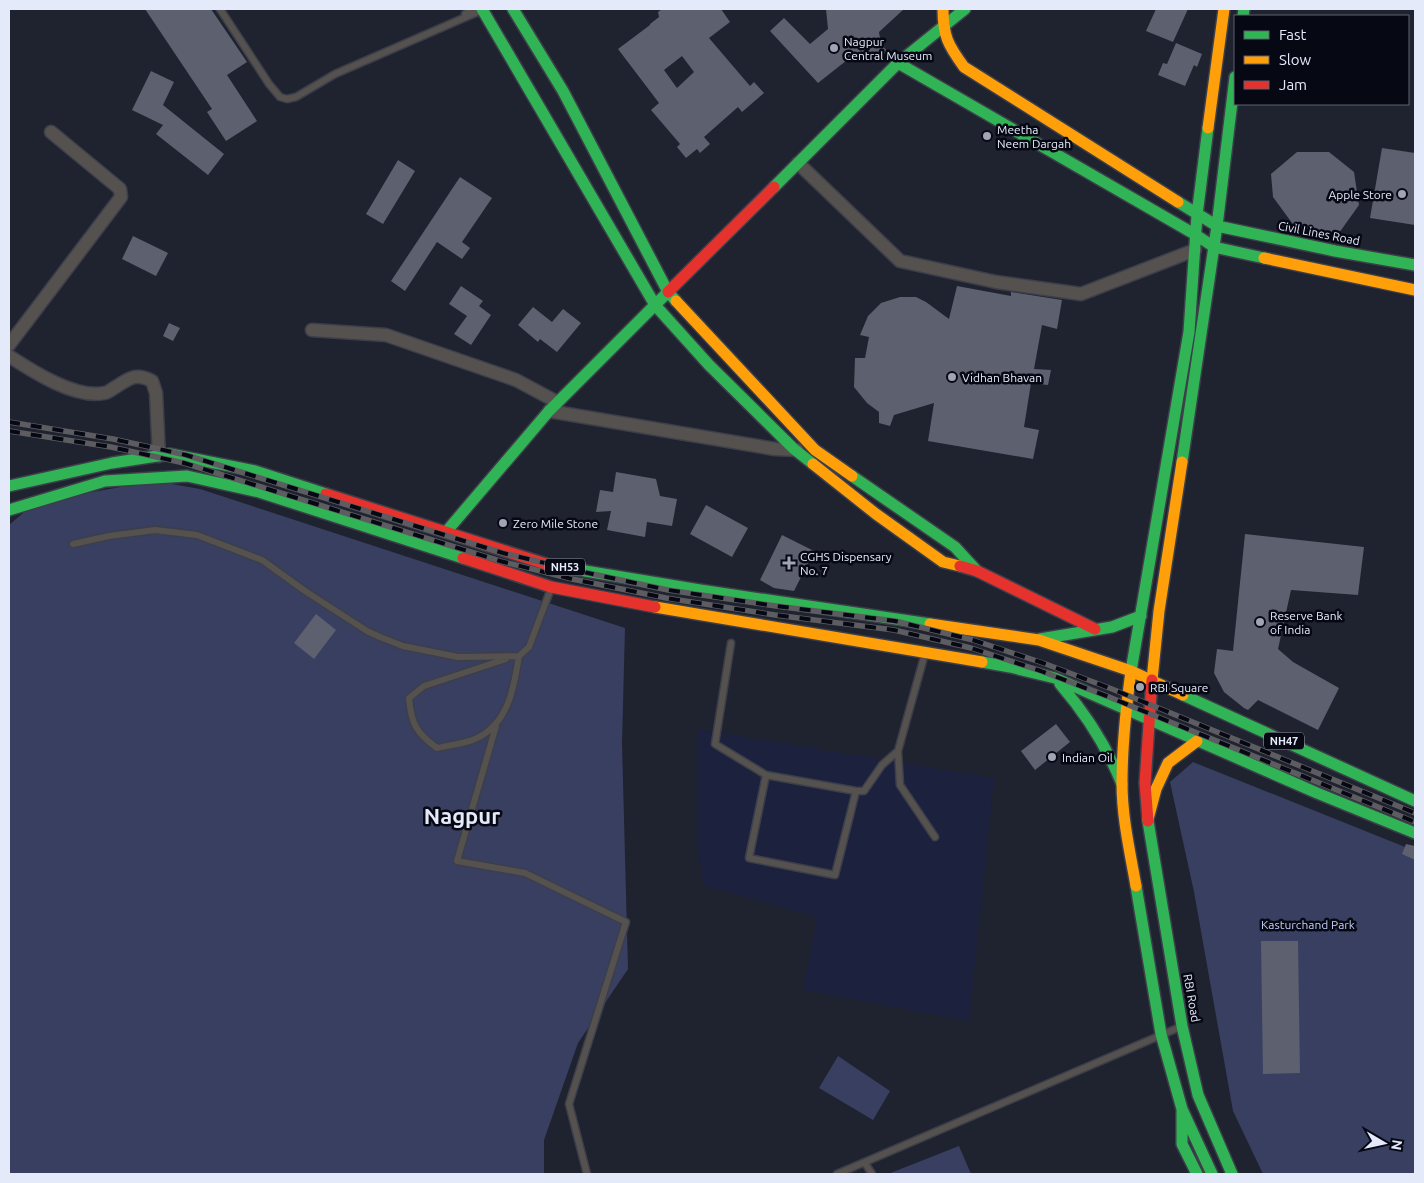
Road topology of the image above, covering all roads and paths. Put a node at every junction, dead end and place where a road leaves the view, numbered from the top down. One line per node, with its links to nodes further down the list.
1 (220, 9): 8 (lane)
2 (474, 9): 8 (lane)
3 (483, 9): 8 (lane); 11 (main road)
4 (512, 9): 11 (main road)
5 (943, 9): 9 (main road, Civil Lines Road)
6 (965, 9): 9 (main road)
7 (1224, 9): 15 (main road)
8 (466, 16)
9 (944, 28): 10 (main road); 15 (main road, Civil Lines Road)
10 (898, 63): 14 (main road); 17 (main road)
11 (541, 83): 22 (main road); 23 (main road)
12 (1234, 86): 16 (main road, RBI Road)
13 (51, 132): 25 (street)
14 (798, 163): 19 (street); 22 (main road)
15 (1197, 215): 16 (main road, Civil Lines Road); 17 (main road)
16 (1217, 226): 18 (main road, RBI Road); 20 (main road, Civil Lines Road)
17 (1196, 235): 18 (main road); 19 (main road)
18 (1214, 247): 21 (main road); 45 (main road, RBI Road)
19 (1195, 250): 37 (main road)
20 (1415, 266)
21 (1415, 290)
22 (668, 292): 23 (main road); 29 (main road)
23 (654, 306): 27 (main road); 28 (main road)
24 (312, 330): 27 (street)
25 (9, 345)
26 (9, 356): 30 (street)
27 (553, 407): 28 (street); 33 (main road)
28 (794, 449): 29 (street); 35 (main road)
29 (815, 450): 35 (main road)
30 (159, 456): 31 (main road, NH53); 33 (main road, NH53)
31 (9, 486)
32 (9, 510): 36 (main road, NH53)
33 (446, 532): 36 (main road, NH53)
34 (73, 544): 42 (lane)
35 (977, 571): 38 (main road)
36 (555, 577): 39 (main road, NH53); 41 (main road, NH53); 42 (lane)
37 (1141, 616): 38 (main road); 43 (main road)
38 (1095, 629): 39 (main road)
39 (1040, 640): 43 (main road, NH53)
40 (731, 643): 51 (lane)
41 (925, 654): 44 (main road, NH53); 50 (lane)
42 (515, 656): 48 (lane); 48 (lane)
43 (1131, 671): 45 (main road, NH47); 46 (main road)
44 (1055, 678): 46 (main road, NH53); 52 (main road)
45 (1152, 680): 47 (main road, RBI Road); 54 (main road, NH47)
46 (1125, 708): 47 (main road); 52 (main road)
47 (1150, 720): 49 (main road); 55 (main road, RBI Road)
48 (496, 726): 62 (lane)
49 (1197, 741): 55 (main road); 56 (main road)
50 (898, 752): 53 (lane); 57 (lane)
51 (766, 775): 53 (lane); 53 (lane)
52 (1122, 784): 59 (main road)
53 (856, 791)
54 (1415, 801)
55 (1148, 819): 58 (main road, RBI Road)
56 (1415, 833)
57 (935, 837)
58 (1182, 1026): 59 (lane); 67 (main road, RBI Road)
59 (1161, 1034): 60 (main road); 61 (lane)
60 (1182, 1109): 65 (main road); 66 (main road)
61 (865, 1163): 63 (lane); 64 (lane)
62 (587, 1174)
63 (837, 1174)
64 (872, 1174)
65 (1197, 1174)
66 (1212, 1174)
67 (1232, 1174)

